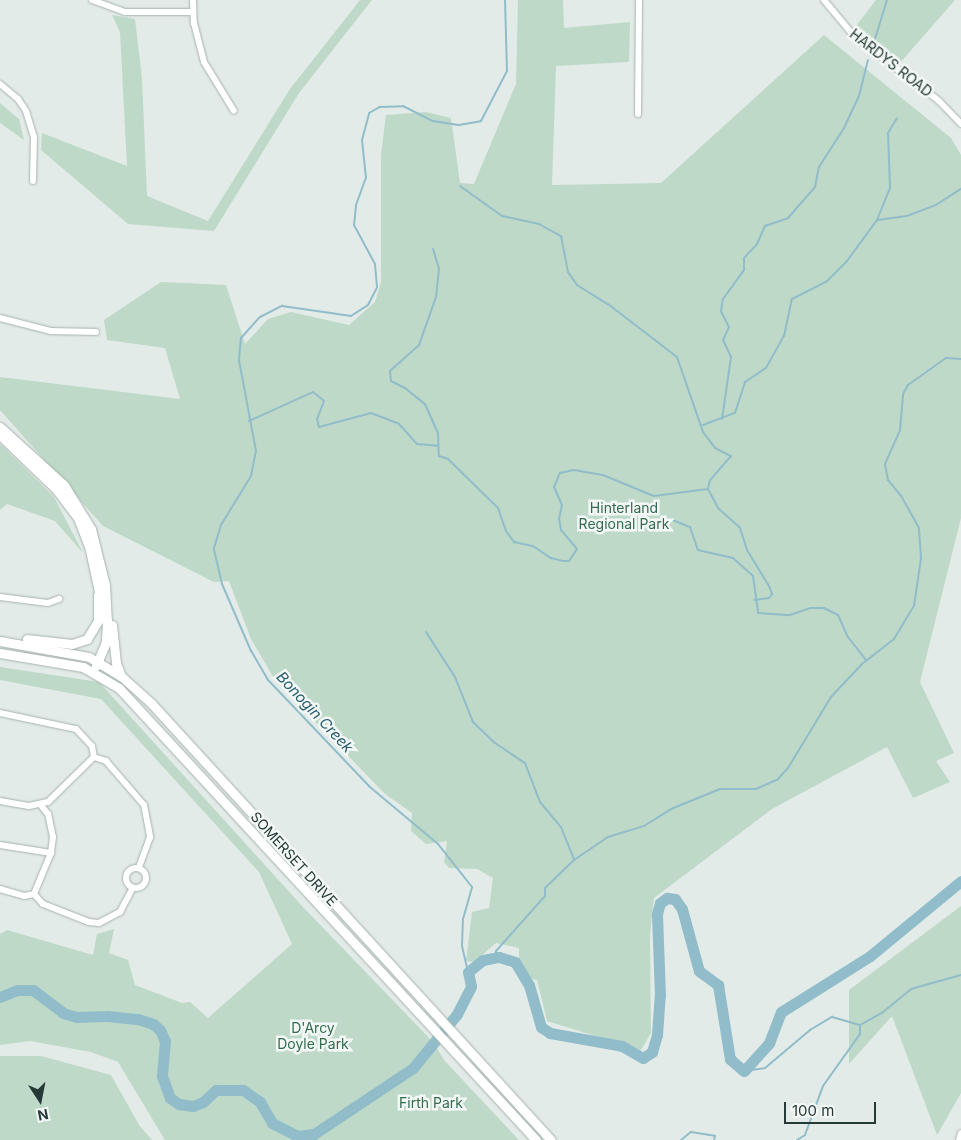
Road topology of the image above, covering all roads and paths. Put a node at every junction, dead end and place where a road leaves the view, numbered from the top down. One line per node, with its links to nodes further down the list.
1 (92, 0): 5 (street)
2 (193, 0): 5 (street)
3 (638, 0): 8 (street)
4 (824, 0): 9 (street, HARDYS ROAD)
5 (192, 12): 7 (street)
6 (0, 84): 10 (street)
7 (234, 112)
8 (638, 114)
9 (961, 124)
10 (34, 181)
11 (0, 318): 12 (street)
12 (96, 332)
13 (0, 427): 15 (main road)
14 (0, 435): 16 (main road)
15 (37, 459): 16 (main road); 17 (main road)
16 (67, 502): 17 (main road)
17 (101, 586): 21 (main road); 23 (main road); 25 (main road)
18 (0, 596): 19 (street)
19 (59, 599)
20 (0, 641): 21 (main road, SOMERSET DRIVE)
21 (13, 642): 23 (main road, SOMERSET DRIVE)
22 (0, 653): 24 (main road, SOMERSET DRIVE)
23 (97, 661): 24 (main road); 25 (main road, SOMERSET DRIVE)
24 (92, 670): 34 (main road, SOMERSET DRIVE)
25 (121, 676): 32 (main road, SOMERSET DRIVE)
26 (0, 713): 27 (street)
27 (94, 757): 29 (street); 33 (street)
28 (0, 801): 29 (street)
29 (40, 804): 31 (street)
30 (0, 845): 31 (street)
31 (51, 853): 37 (street)
32 (297, 862): 34 (main road); 40 (main road, SOMERSET DRIVE)
33 (139, 868): 35 (street); 35 (street)
34 (288, 871): 39 (main road, SOMERSET DRIVE)
35 (132, 888): 37 (street)
36 (0, 889): 37 (street)
37 (34, 894)
38 (961, 1133): 41 (street)
39 (536, 1140)
40 (551, 1140)
41 (959, 1140)

